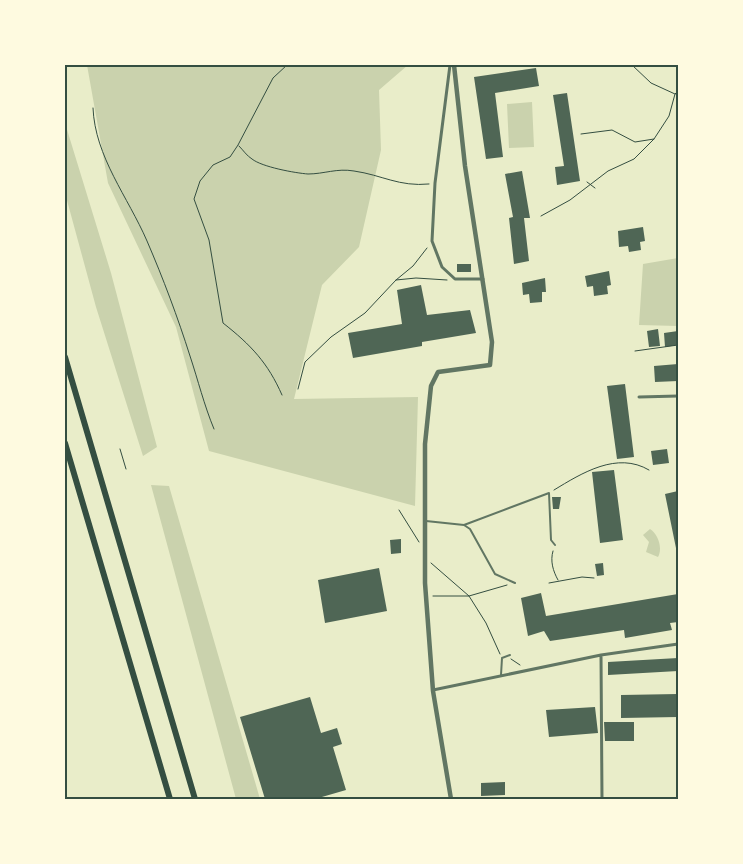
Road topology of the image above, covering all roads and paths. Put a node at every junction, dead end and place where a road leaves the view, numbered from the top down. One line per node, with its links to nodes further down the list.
1 (287, 65): 10 (path)
2 (450, 65): 11 (street)
3 (454, 65): 16 (street)
4 (632, 65): 6 (path)
5 (678, 91): 6 (path)
6 (675, 94): 9 (path)
7 (93, 108): 26 (path)
8 (581, 134): 9 (path)
9 (654, 139): 12 (path)
10 (238, 145): 11 (path); 23 (path)
11 (435, 183): 15 (street)
12 (588, 183): 13 (path); 14 (path)
13 (595, 188)
14 (541, 216)
15 (432, 242): 16 (street); 17 (path)
16 (484, 279): 33 (street)
17 (396, 280): 18 (path); 22 (path)
18 (450, 280)
19 (678, 345): 20 (path)
20 (635, 351)
21 (65, 357): 53 (highway)
22 (298, 389)
23 (282, 396)
24 (678, 396): 25 (street)
25 (639, 397)
26 (214, 429)
27 (65, 442): 52 (highway)
28 (120, 448): 29 (path)
29 (126, 469)
30 (649, 470): 31 (path)
31 (549, 493): 34 (lane); 35 (lane)
32 (399, 510): 36 (path)
33 (424, 520): 34 (lane); 36 (street)
34 (464, 525): 40 (lane)
35 (555, 545): 39 (path)
36 (424, 550): 37 (street)
37 (424, 558): 42 (street); 43 (path)
38 (594, 578): 39 (path)
39 (558, 581): 41 (path)
40 (515, 583): 43 (path)
41 (549, 583)
42 (426, 596): 43 (path); 51 (street)
43 (469, 596): 48 (path)
44 (678, 644): 46 (street)
45 (510, 655): 47 (lane)
46 (601, 655): 50 (street); 55 (street)
47 (506, 656): 48 (lane); 49 (path)
48 (502, 658): 50 (lane)
49 (523, 667)
50 (500, 676): 51 (street)
51 (433, 691): 54 (street)
52 (170, 799)
53 (195, 799)
54 (451, 799)
55 (602, 799)

